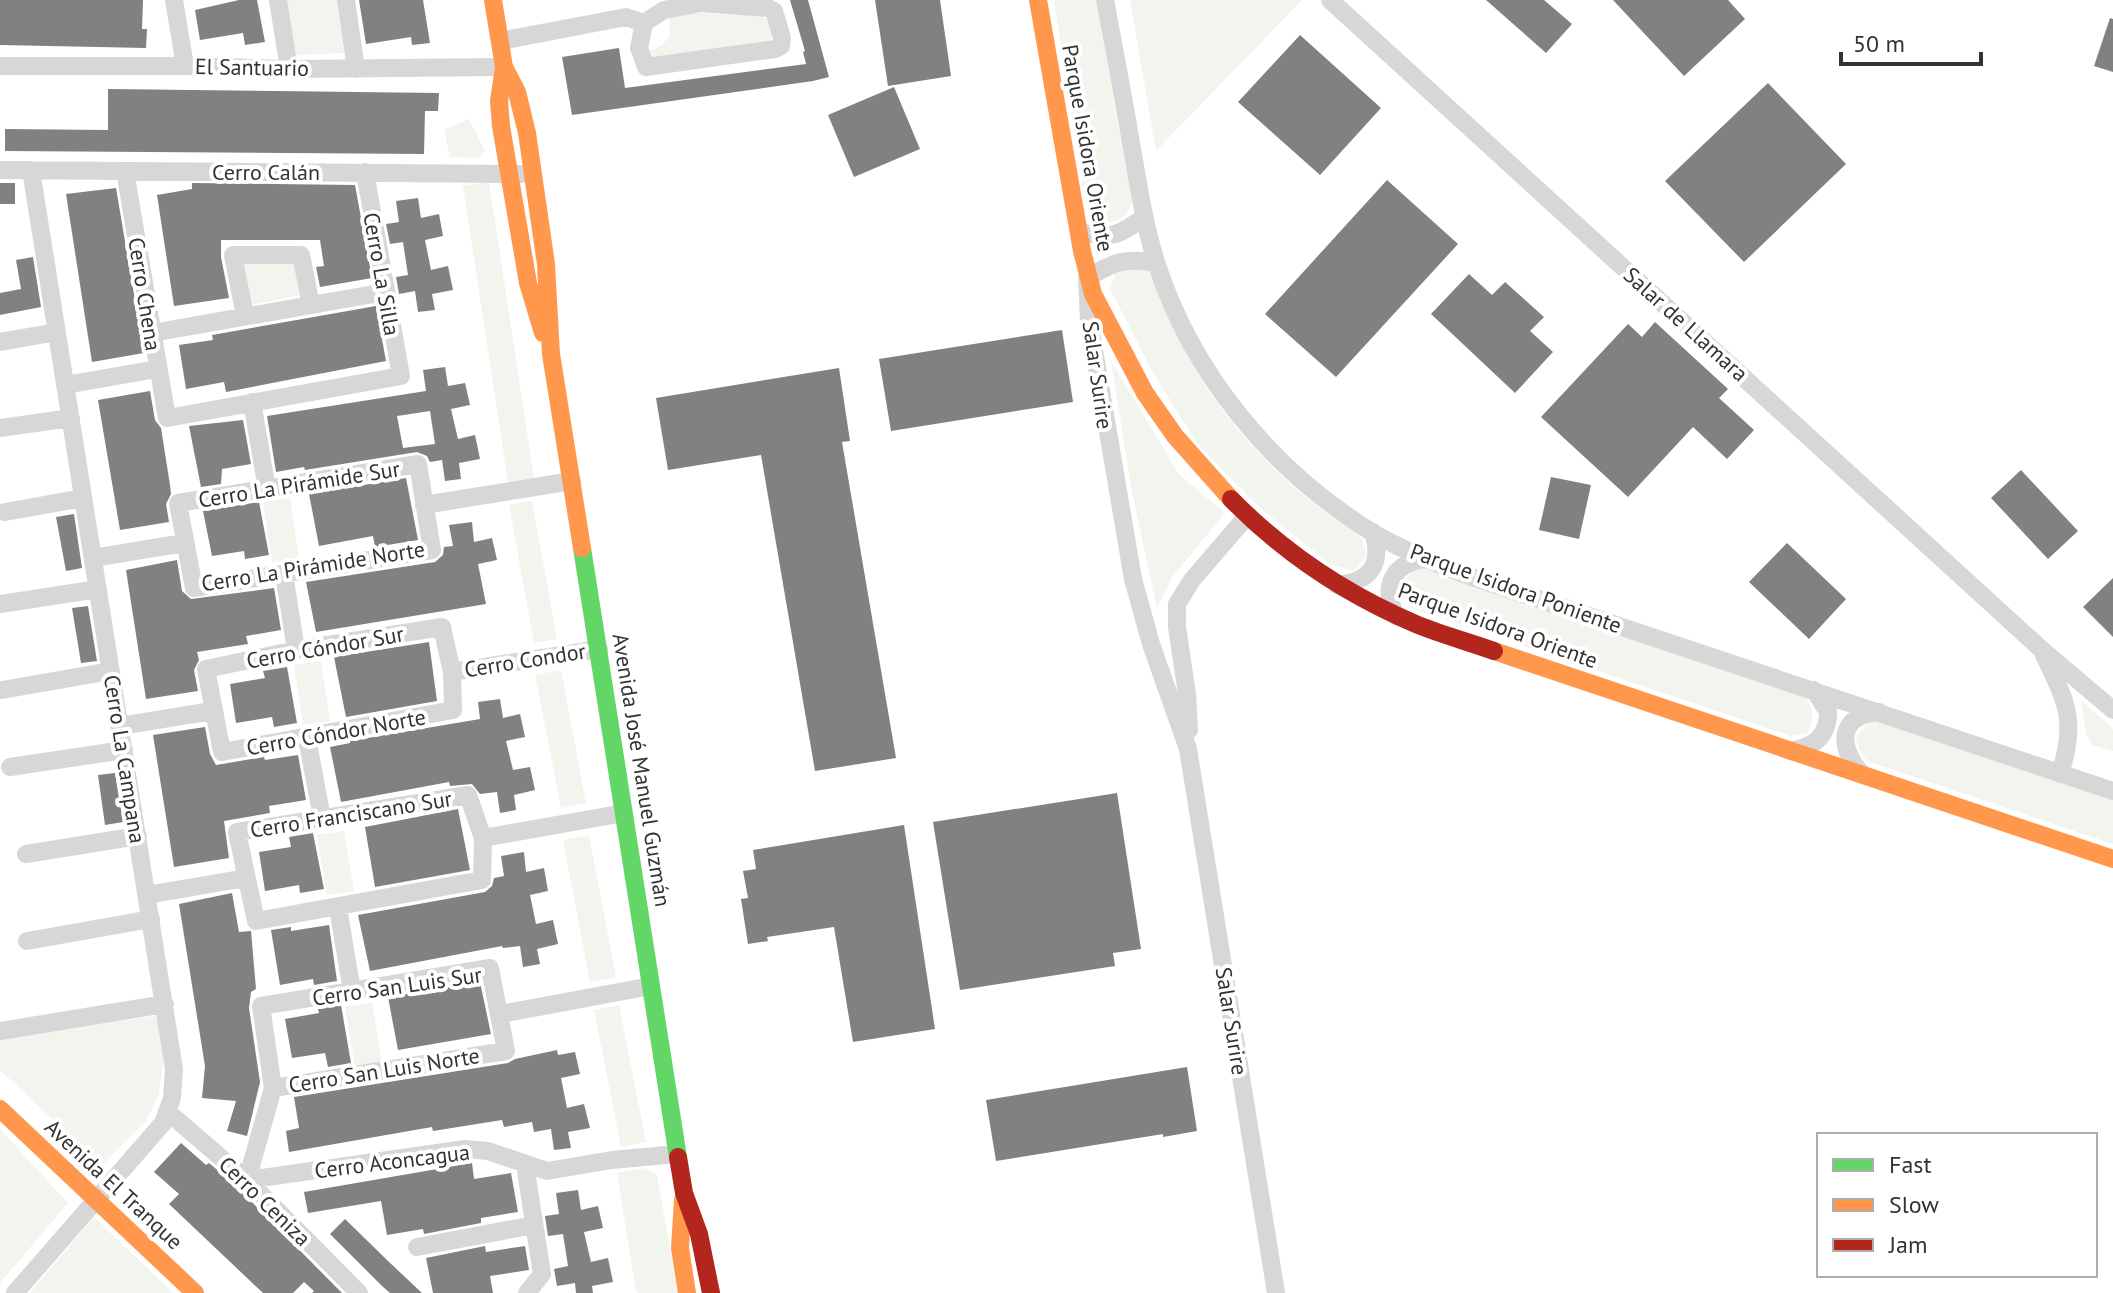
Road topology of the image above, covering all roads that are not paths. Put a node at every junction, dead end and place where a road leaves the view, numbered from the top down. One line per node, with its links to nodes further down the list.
1 (174, 0): 11 (street)
2 (278, 0): 13 (street)
3 (346, 0): 14 (street)
4 (493, 0): 9 (street, Avenida José Manuel Guzmán)
5 (1038, 0): 22 (street, Parque Isidora Oriente)
6 (1105, 0): 21 (street, Parque Isidora Poniente)
7 (1330, 0): 53 (street, Salar de Llamara)
8 (644, 23): 8 (street); 9 (street)
9 (500, 41): 12 (street, Avenida José Manuel Guzmán)
10 (0, 66): 11 (street, El Santuario)
11 (185, 66): 13 (street, El Santuario)
12 (504, 67): 14 (street, El Santuario); 19 (street, Avenida José Manuel Guzmán); 20 (street, Avenida José Manuel Guzmán)
13 (289, 69): 14 (street, El Santuario)
14 (356, 69)
15 (0, 170): 16 (street, Cerro Calán)
16 (31, 170): 17 (street, Cerro Calán); 28 (street, Cerro La Campana)
17 (125, 171): 18 (street, Cerro Calán); 29 (street, Cerro Chena)
18 (365, 172): 19 (street, Cerro Calán); 25 (street, Cerro La Silla)
19 (510, 174): 20 (street, Cerro Calán); 31 (street, Avenida José Manuel Guzmán)
20 (533, 174): 31 (street, Avenida José Manuel Guzmán)
21 (1144, 217): 22 (street); 23 (street, Parque Isidora Poniente)
22 (1079, 232): 24 (street, Parque Isidora Oriente)
23 (1156, 263): 24 (street); 43 (street, Parque Isidora Poniente)
24 (1087, 278): 42 (street, Parque Isidora Oriente); 64 (street, Salar Surire)
25 (385, 292): 26 (street); 34 (street, Cerro La Silla)
26 (311, 305): 27 (street); 27 (street)
27 (245, 316): 29 (street)
28 (57, 332): 30 (street); 33 (street, Cerro La Campana)
29 (152, 333): 32 (street, Cerro Chena)
30 (0, 342)
31 (551, 354): 37 (street, Avenida José Manuel Guzmán)
32 (157, 369): 33 (street); 34 (street, Cerro Chena)
33 (65, 385): 35 (street, Cerro La Campana)
34 (252, 402): 38 (street)
35 (71, 418): 36 (street); 39 (street, Cerro La Campana)
36 (0, 428)
37 (572, 481): 40 (street); 52 (street, Avenida José Manuel Guzmán)
38 (267, 489): 40 (street, Cerro La Pirámide Sur); 44 (street, Cerro La Pirámide Sur)
39 (83, 498): 41 (street); 45 (street, Cerro La Campana)
40 (424, 505): 47 (street, Cerro La Pirámide Norte)
41 (5, 512)
42 (1247, 516): 48 (street, Parque Isidora Oriente); 64 (street, Salar Surire)
43 (1373, 532): 46 (street, Parque Isidora Poniente); 48 (street)
44 (184, 543): 45 (street); 47 (street, Cerro La Pirámide Norte)
45 (93, 558): 49 (street, Cerro La Campana)
46 (1427, 559): 51 (street); 57 (street, Parque Isidora Poniente)
47 (284, 574): 54 (street)
48 (1337, 585): 51 (street, Parque Isidora Oriente)
49 (98, 589): 50 (street); 55 (street, Cerro La Campana)
50 (0, 604)
51 (1396, 616): 66 (street, Parque Isidora Oriente)
52 (599, 649): 56 (street, Cerro Condor); 71 (street, Avenida José Manuel Guzmán)
53 (2041, 649): 59 (street, Salar de Llamara); 68 (street, Salar de Llamara)
54 (296, 650): 56 (street, Cerro Cóndor Sur); 60 (street, Cerro Cóndor Sur)
55 (111, 671): 58 (street); 62 (street, Cerro La Campana)
56 (452, 672): 63 (street, Cerro Cóndor Norte)
57 (1812, 689): 61 (street, Parque Isidora Poniente); 66 (street)
58 (2, 690)
59 (2113, 710)
60 (212, 711): 62 (street); 63 (street, Cerro Cóndor Norte)
61 (1879, 712): 68 (street, Parque Isidora Poniente); 69 (street)
62 (120, 726): 65 (street, Cerro La Campana)
63 (307, 738): 72 (street)
64 (1188, 749): 103 (street, Salar Surire)
65 (124, 750): 67 (street); 73 (street, Cerro La Campana)
66 (1790, 751): 69 (street, Parque Isidora Oriente)
67 (10, 767)
68 (2060, 774): 70 (street, Parque Isidora Poniente)
69 (1863, 775): 76 (street, Parque Isidora Oriente)
70 (2113, 791)
71 (624, 813): 74 (street); 82 (street, Avenida José Manuel Guzmán)
72 (322, 818): 74 (street, Cerro Franciscano Sur); 77 (street, Cerro Franciscano Sur)
73 (138, 836): 75 (street); 78 (street, Cerro La Campana)
74 (483, 838): 79 (street)
75 (26, 854)
76 (2113, 859)
77 (246, 878): 78 (street); 79 (street)
78 (147, 895): 80 (street, Cerro La Campana)
79 (338, 908): 83 (street)
80 (151, 919): 81 (street); 84 (street, Cerro La Campana)
81 (27, 941)
82 (651, 986): 85 (street); 90 (street, Avenida José Manuel Guzmán)
83 (352, 991): 85 (street, Cerro San Luis Sur); 87 (street, Cerro San Luis Sur)
84 (165, 1004): 86 (street); 89 (street, Cerro La Campana)
85 (501, 1014): 87 (street, Cerro San Luis Norte)
86 (0, 1031)
87 (273, 1088): 92 (street)
88 (0, 1109): 94 (street, Avenida El Tranque)
89 (169, 1113): 92 (street, Cerro Ceniza); 94 (street)
90 (677, 1154): 91 (street, Cerro Aconcagua); 93 (street, Avenida José Manuel Guzmán)
91 (525, 1165): 92 (street, Cerro Aconcagua); 95 (street)
92 (247, 1180): 99 (street, Cerro Ceniza)
93 (684, 1193): 101 (street, Avenida José Manuel Guzmán); 102 (street, Avenida José Manuel Guzmán)
94 (96, 1200): 97 (street); 98 (street, Avenida El Tranque)
95 (534, 1225): 96 (street); 100 (street)
96 (417, 1247)
97 (15, 1293)
98 (195, 1293)
99 (359, 1293)
100 (527, 1293)
101 (687, 1293)
102 (711, 1293)
103 (1276, 1293)

